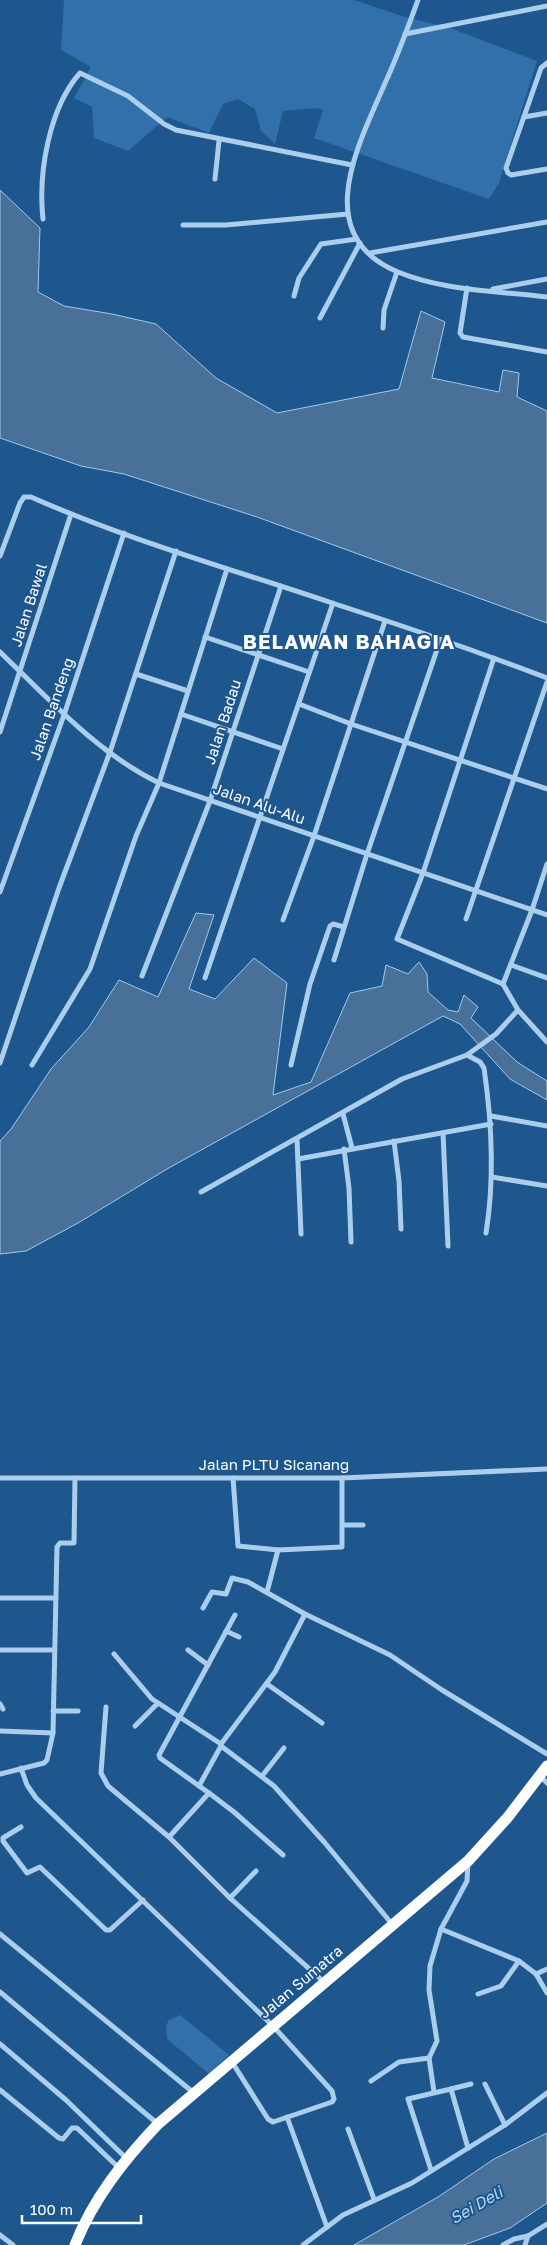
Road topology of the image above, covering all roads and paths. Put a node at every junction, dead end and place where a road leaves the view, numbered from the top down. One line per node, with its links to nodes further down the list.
1 (418, 0): 3 (street)
2 (547, 6): 3 (street)
3 (405, 34): 8 (street)
4 (547, 63): 6 (street)
5 (547, 113): 6 (street)
6 (524, 117): 9 (street)
7 (219, 140): 8 (street); 10 (street); 12 (street)
8 (352, 165): 11 (street)
9 (547, 169)
10 (215, 179)
11 (348, 214): 14 (street); 15 (street)
12 (43, 219)
13 (547, 222): 16 (street)
14 (183, 225)
15 (358, 241): 16 (street); 21 (street); 23 (street)
16 (370, 253): 17 (street)
17 (397, 272): 19 (street); 24 (street)
18 (547, 279): 20 (street)
19 (467, 288): 20 (street); 25 (street)
20 (489, 290): 22 (street)
21 (294, 296)
22 (547, 297)
23 (320, 318)
24 (383, 328)
25 (547, 352)
26 (71, 514): 27 (street); 29 (street); 39 (street, Jalan Bawal)
27 (124, 533): 28 (street); 46 (street, Jalan Bandeng)
28 (176, 551): 30 (street); 41 (street)
29 (0, 556)
30 (227, 569): 31 (street); 34 (street)
31 (281, 586): 32 (street); 37 (street, Jalan Badau)
32 (333, 603): 33 (street); 40 (street)
33 (385, 620): 35 (street); 47 (street)
34 (205, 637): 37 (street); 43 (street)
35 (440, 641): 38 (street); 50 (street)
36 (0, 652): 39 (street, Jalan Alu-Alu)
37 (258, 655): 40 (street); 49 (street, Jalan Badau)
38 (494, 658): 42 (street); 53 (street)
39 (21, 672): 46 (street, Jalan Alu-Alu); 48 (street, Jalan Bawal)
40 (310, 672): 44 (street)
41 (136, 674): 43 (street); 52 (street)
42 (547, 680): 54 (street)
43 (188, 691): 45 (street)
44 (299, 704): 47 (street); 51 (street)
45 (180, 714): 49 (street); 55 (street)
46 (64, 715): 52 (street, Jalan Alu-Alu); 64 (street, Jalan Bandeng)
47 (351, 724): 50 (street); 59 (street)
48 (0, 732)
49 (233, 732): 51 (street); 57 (street, Jalan Badau)
50 (405, 742): 53 (street); 60 (street)
51 (284, 749): 58 (street)
52 (110, 752): 55 (street, Jalan Alu-Alu); 79 (street)
53 (460, 759): 54 (street); 62 (street)
54 (514, 778): 56 (street); 63 (street)
55 (159, 783): 57 (street, Jalan Alu-Alu); 80 (street)
56 (547, 789)
57 (210, 801): 58 (street, Jalan Alu-Alu); 72 (street, Jalan Badau)
58 (261, 818): 59 (street, Jalan Alu-Alu); 73 (street)
59 (314, 836): 60 (street, Jalan Alu-Alu); 68 (street)
60 (367, 854): 62 (street, Jalan Alu-Alu); 69 (street)
61 (547, 864): 65 (street)
62 (423, 873): 63 (street, Jalan Alu-Alu); 75 (street)
63 (476, 891): 65 (street, Jalan Alu-Alu); 67 (street)
64 (0, 892)
65 (532, 910): 66 (street, Jalan Alu-Alu); 71 (street)
66 (547, 915)
67 (466, 919)
68 (283, 920)
69 (344, 927): 70 (street); 81 (street)
70 (334, 960)
71 (511, 965): 74 (street); 75 (street)
72 (142, 976)
73 (205, 978)
74 (547, 978)
75 (503, 984): 76 (street)
76 (518, 1010): 77 (street); 78 (street)
77 (547, 1042)
78 (467, 1055): 82 (street); 83 (street)
79 (0, 1063)
80 (32, 1065)
81 (291, 1065)
82 (343, 1114): 87 (street); 89 (street)
83 (491, 1116): 84 (street); 85 (street)
84 (491, 1124): 86 (street); 92 (street)
85 (547, 1126)
86 (443, 1133): 88 (street); 99 (street)
87 (297, 1139): 91 (street); 94 (street)
88 (394, 1141): 89 (street); 95 (street)
89 (352, 1148): 90 (street)
90 (344, 1149): 91 (street); 98 (street)
91 (298, 1159): 97 (street)
92 (492, 1177): 93 (street); 96 (street)
93 (547, 1186)
94 (201, 1192)
95 (400, 1230)
96 (486, 1233)
97 (301, 1234)
98 (351, 1242)
99 (448, 1246)
100 (547, 1468): 104 (street, Jalan PLTU Sicanang)
101 (0, 1478): 102 (street, Jalan PLTU Sicanang)
102 (75, 1478): 103 (street, Jalan PLTU Sicanang); 110 (street)
103 (233, 1478): 104 (street, Jalan PLTU Sicanang); 107 (street)
104 (342, 1478): 105 (street)
105 (343, 1525): 106 (street); 107 (street)
106 (363, 1525)
107 (278, 1550): 108 (street)
108 (267, 1592): 111 (street); 113 (street)
109 (0, 1598): 110 (street)
110 (55, 1598): 117 (street)
111 (203, 1608)
112 (236, 1615): 114 (street)
113 (304, 1616): 121 (street); 133 (street)
114 (226, 1631): 115 (street); 120 (street)
115 (239, 1637)
116 (0, 1650): 117 (street)
117 (54, 1650): 124 (street)
118 (188, 1650): 120 (street)
119 (114, 1654): 122 (street)
120 (208, 1665): 126 (street)
121 (267, 1684): 127 (street); 131 (street)
122 (158, 1703): 126 (street); 128 (street)
123 (106, 1707): 142 (street)
124 (53, 1711): 125 (street); 130 (street)
125 (78, 1711)
126 (180, 1716): 131 (street); 139 (street)
127 (322, 1723)
128 (134, 1726)
129 (0, 1731): 130 (street)
130 (53, 1733): 135 (street)
131 (221, 1745): 137 (street); 139 (street)
132 (284, 1748): 137 (street)
133 (547, 1754)
134 (547, 1766): 138 (highway, Jalan Sumatra)
135 (21, 1768): 136 (street); 147 (street)
136 (0, 1774)
137 (262, 1776): 148 (street)
138 (543, 1780): 144 (highway, Jalan Sumatra)
139 (199, 1786): 140 (street)
140 (209, 1794): 142 (street); 143 (street)
141 (21, 1827): 147 (street)
142 (169, 1837): 146 (street)
143 (283, 1856)
144 (468, 1861): 148 (highway, Jalan Sumatra); 149 (street)
145 (256, 1872): 146 (street)
146 (230, 1898): 154 (street)
147 (143, 1900): 158 (street)
148 (393, 1925): 154 (highway, Jalan Sumatra)
149 (441, 1929): 151 (street); 160 (street)
150 (0, 1934): 168 (street)
151 (519, 1962): 153 (street); 157 (street)
152 (547, 1969): 153 (street)
153 (536, 1974): 156 (street)
154 (324, 1982): 158 (highway, Jalan Sumatra)
155 (0, 1992): 171 (street)
156 (547, 1993)
157 (478, 1994)
158 (273, 2026): 161 (highway, Jalan Sumatra); 170 (street)
159 (0, 2044): 175 (street)
160 (429, 2058): 162 (street); 167 (street)
161 (232, 2061): 168 (highway, Jalan Sumatra); 170 (street)
162 (371, 2082)
163 (471, 2084): 165 (street)
164 (485, 2084): 172 (street)
165 (451, 2089): 167 (street); 174 (street)
166 (0, 2090): 176 (street)
167 (434, 2092): 177 (street)
168 (194, 2093): 171 (highway, Jalan Sumatra)
169 (547, 2094): 172 (street)
170 (287, 2117): 180 (street)
171 (158, 2124): 175 (highway, Jalan Sumatra)
172 (505, 2125): 174 (street)
173 (348, 2129): 178 (street)
174 (468, 2148): 177 (street)
175 (126, 2158): 176 (highway, Jalan Sumatra)
176 (119, 2168): 181 (highway, Jalan Sumatra)
177 (432, 2170): 178 (street)
178 (374, 2199): 180 (street)
179 (547, 2224): 183 (street)
180 (327, 2227): 187 (street)
181 (84, 2228): 185 (highway, Jalan Sumatra); 186 (highway, Jalan Sumatra)
182 (0, 2235): 184 (street)
183 (528, 2236): 188 (street); 189 (street)
184 (13, 2245)
185 (75, 2245)
186 (80, 2245)
187 (303, 2245)
188 (503, 2245)
189 (525, 2245)

